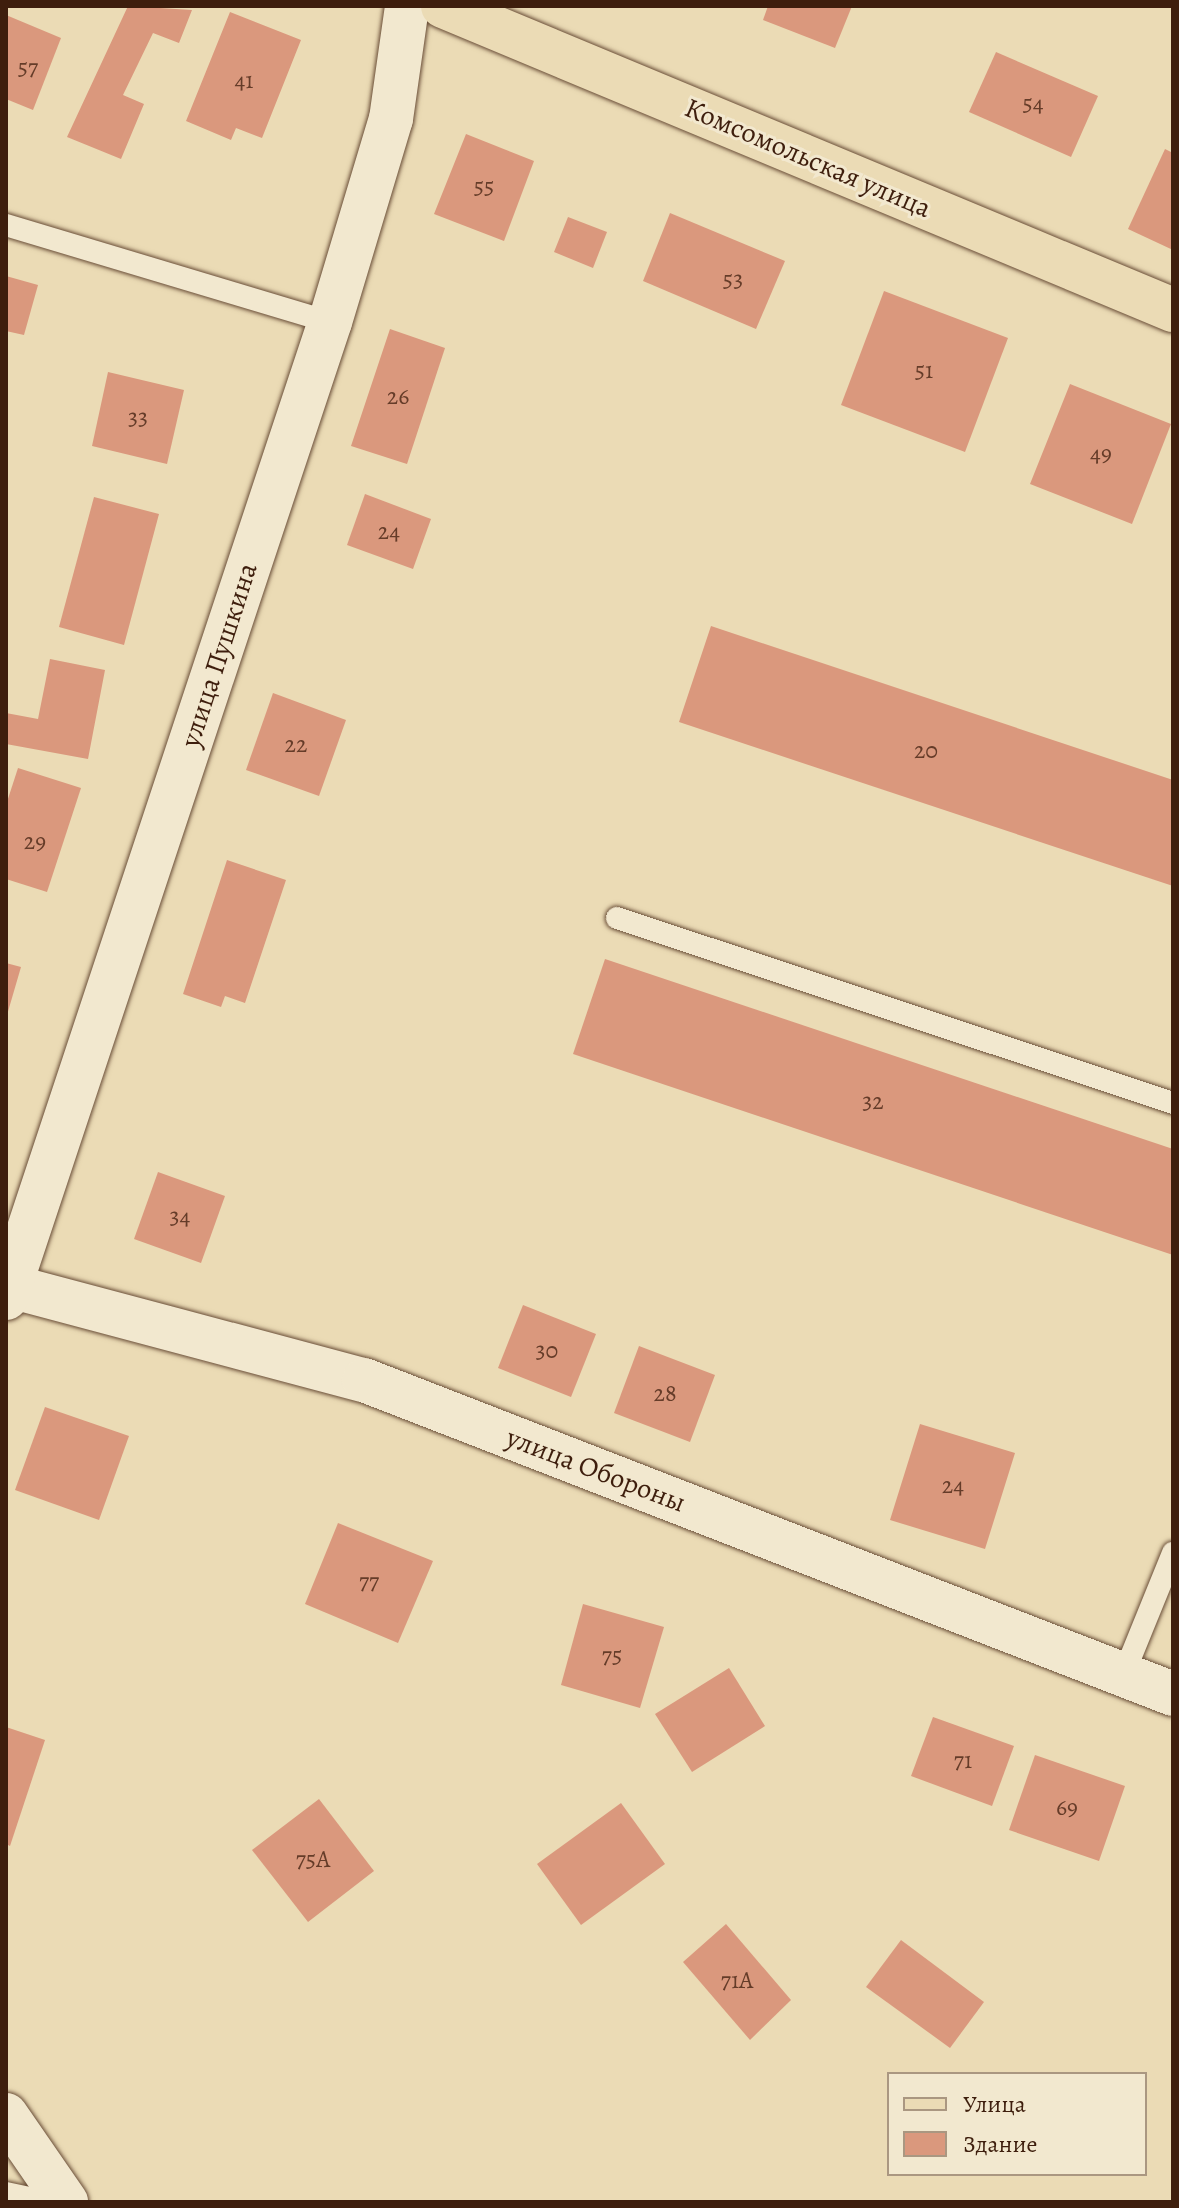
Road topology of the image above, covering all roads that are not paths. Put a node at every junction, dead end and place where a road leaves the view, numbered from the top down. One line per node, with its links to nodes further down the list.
1 (407, 6): 5 (street, улица Пушкина)
2 (443, 6): 4 (main road, Комсомольская улица)
3 (6, 225): 5 (lane)
4 (1173, 310)
5 (330, 322): 8 (street, улица Пушкина)
6 (617, 918): 7 (lane)
7 (1173, 1103)
8 (7, 1290): 10 (street, улица Обороны)
9 (1173, 1553): 10 (lane)
10 (1123, 1676): 11 (street, улица Обороны)
11 (1173, 1694)
12 (6, 2115): 15 (street)
13 (6, 2193): 14 (lane)
14 (48, 2202)
15 (66, 2202)

